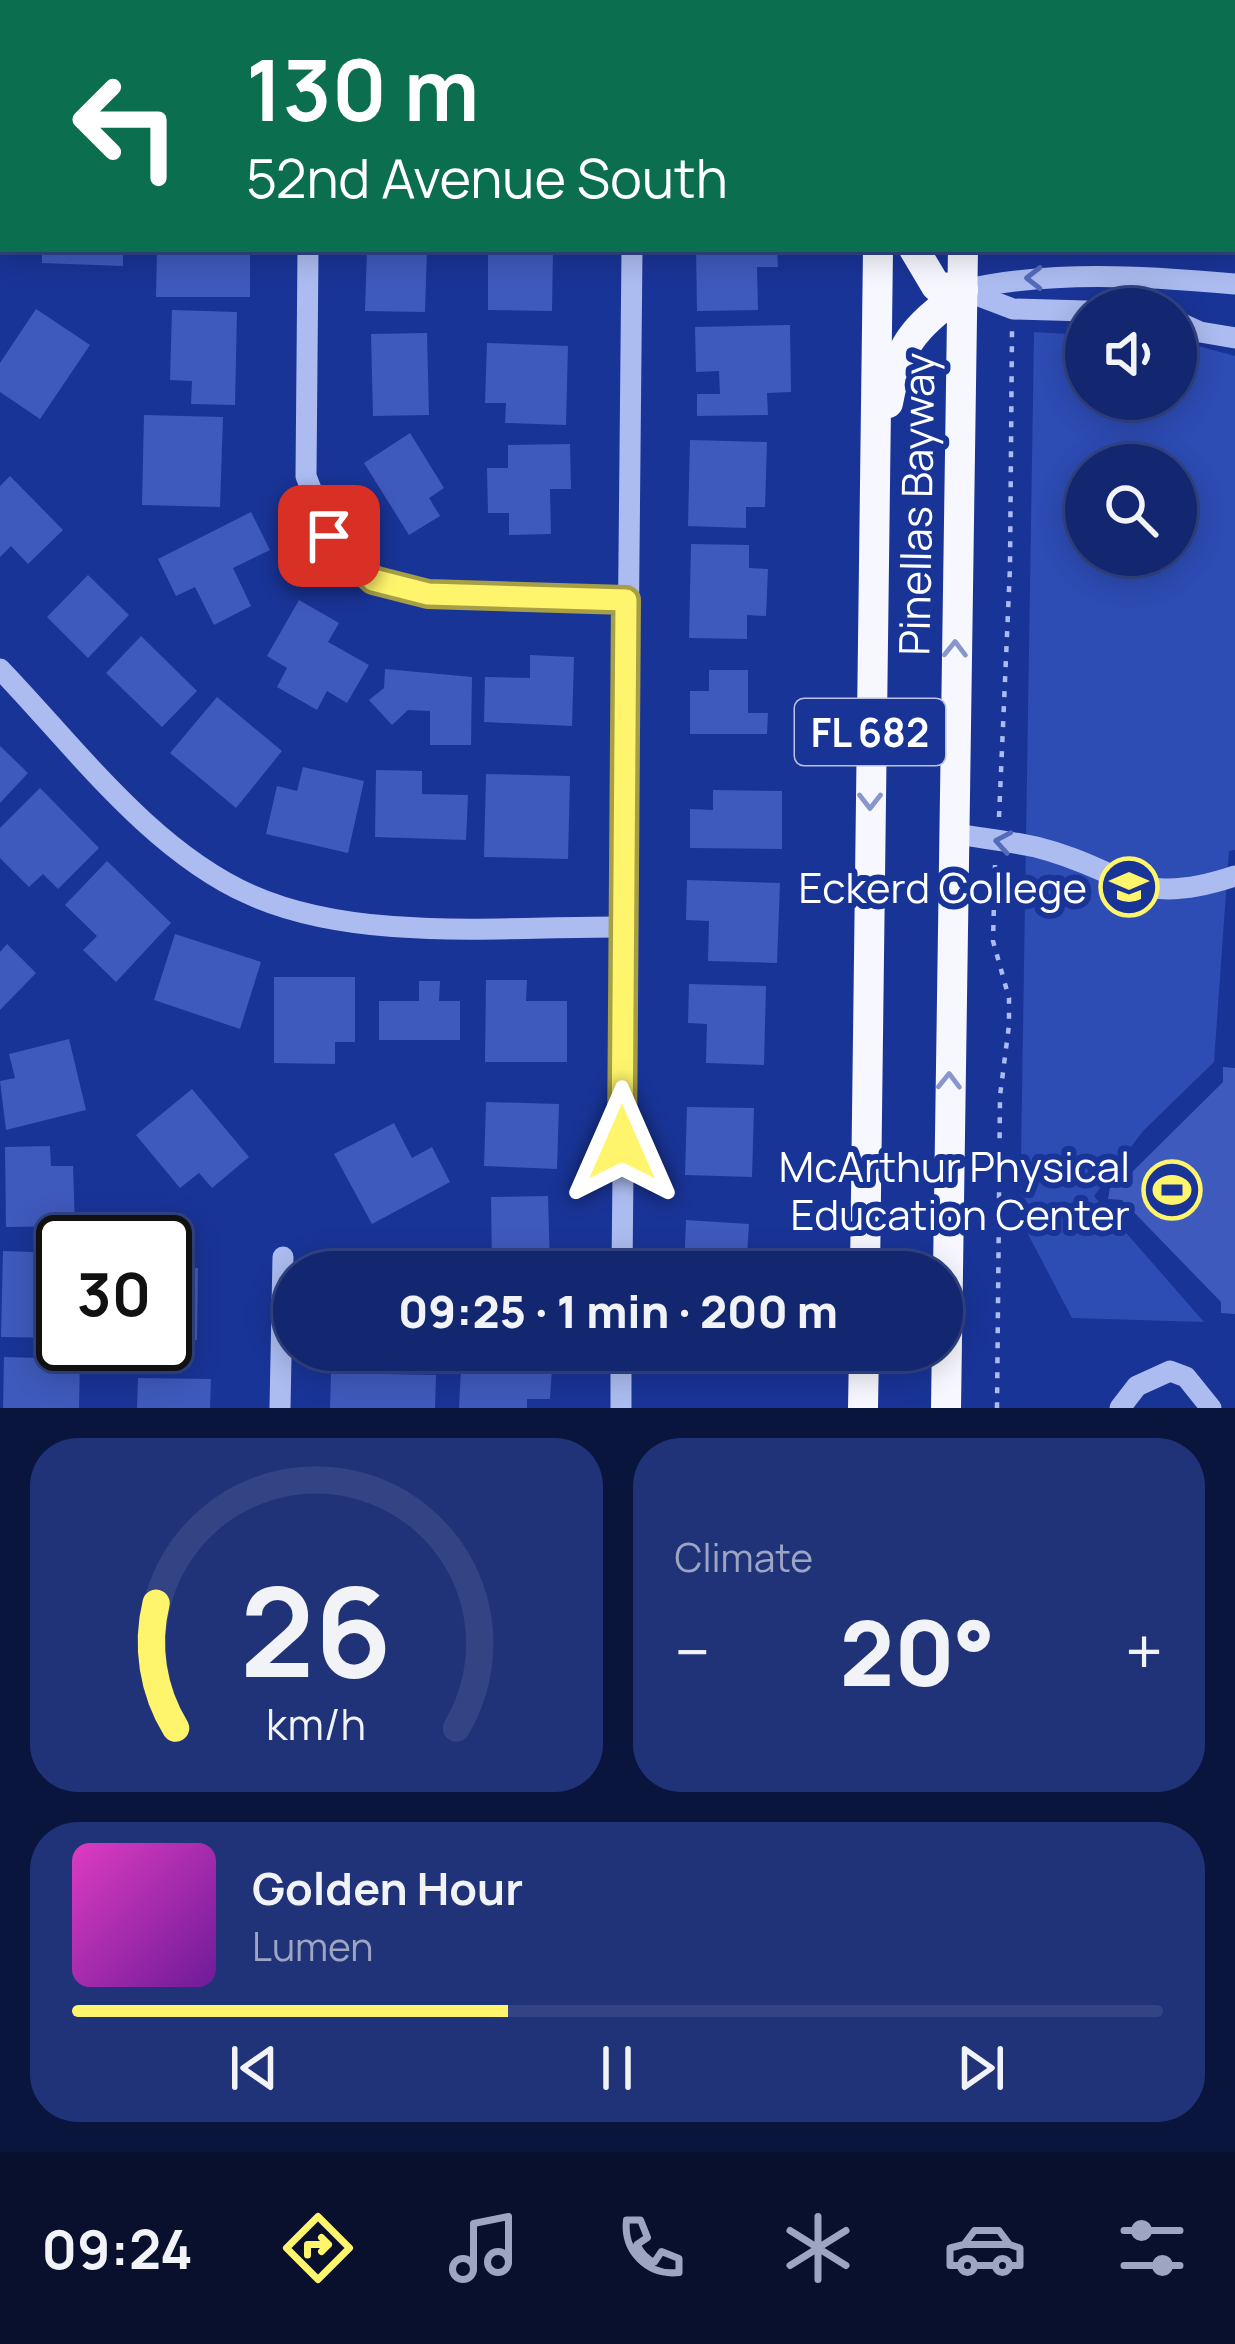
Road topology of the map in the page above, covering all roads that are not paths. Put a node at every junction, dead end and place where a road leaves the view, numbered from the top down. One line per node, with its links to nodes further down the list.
1 (308, 252): 12 (street)
2 (632, 252): 12 (street)
3 (878, 252): 11 (main road, Pinellas Bayway / FL 682)
4 (916, 252): 7 (main road)
5 (963, 252): 7 (main road, Pinellas Bayway / FL 682)
6 (1235, 284): 7 (street, one-way to 7)
7 (963, 290): 8 (street); 11 (main road); 14 (main road, Pinellas Bayway / FL 682, one-way to 7)
8 (1065, 310)
9 (1197, 331): 10 (street)
10 (1235, 338)
11 (875, 474): 18 (main road, Pinellas Bayway / FL 682, one-way to 18)
12 (626, 600): 16 (street)
13 (0, 669): 16 (street)
14 (951, 833): 15 (street, one-way to 14); 25 (main road, Pinellas Bayway / FL 682, one-way to 14)
15 (1235, 876)
16 (623, 927): 17 (street)
17 (622, 1251)
18 (865, 1251)
19 (281, 1371): 22 (street)
20 (621, 1371): 23 (street)
21 (864, 1371): 24 (main road)
22 (280, 1408)
23 (620, 1408)
24 (863, 1408)
25 (946, 1408)
26 (1120, 1408): 27 (street)
27 (1211, 1408)

